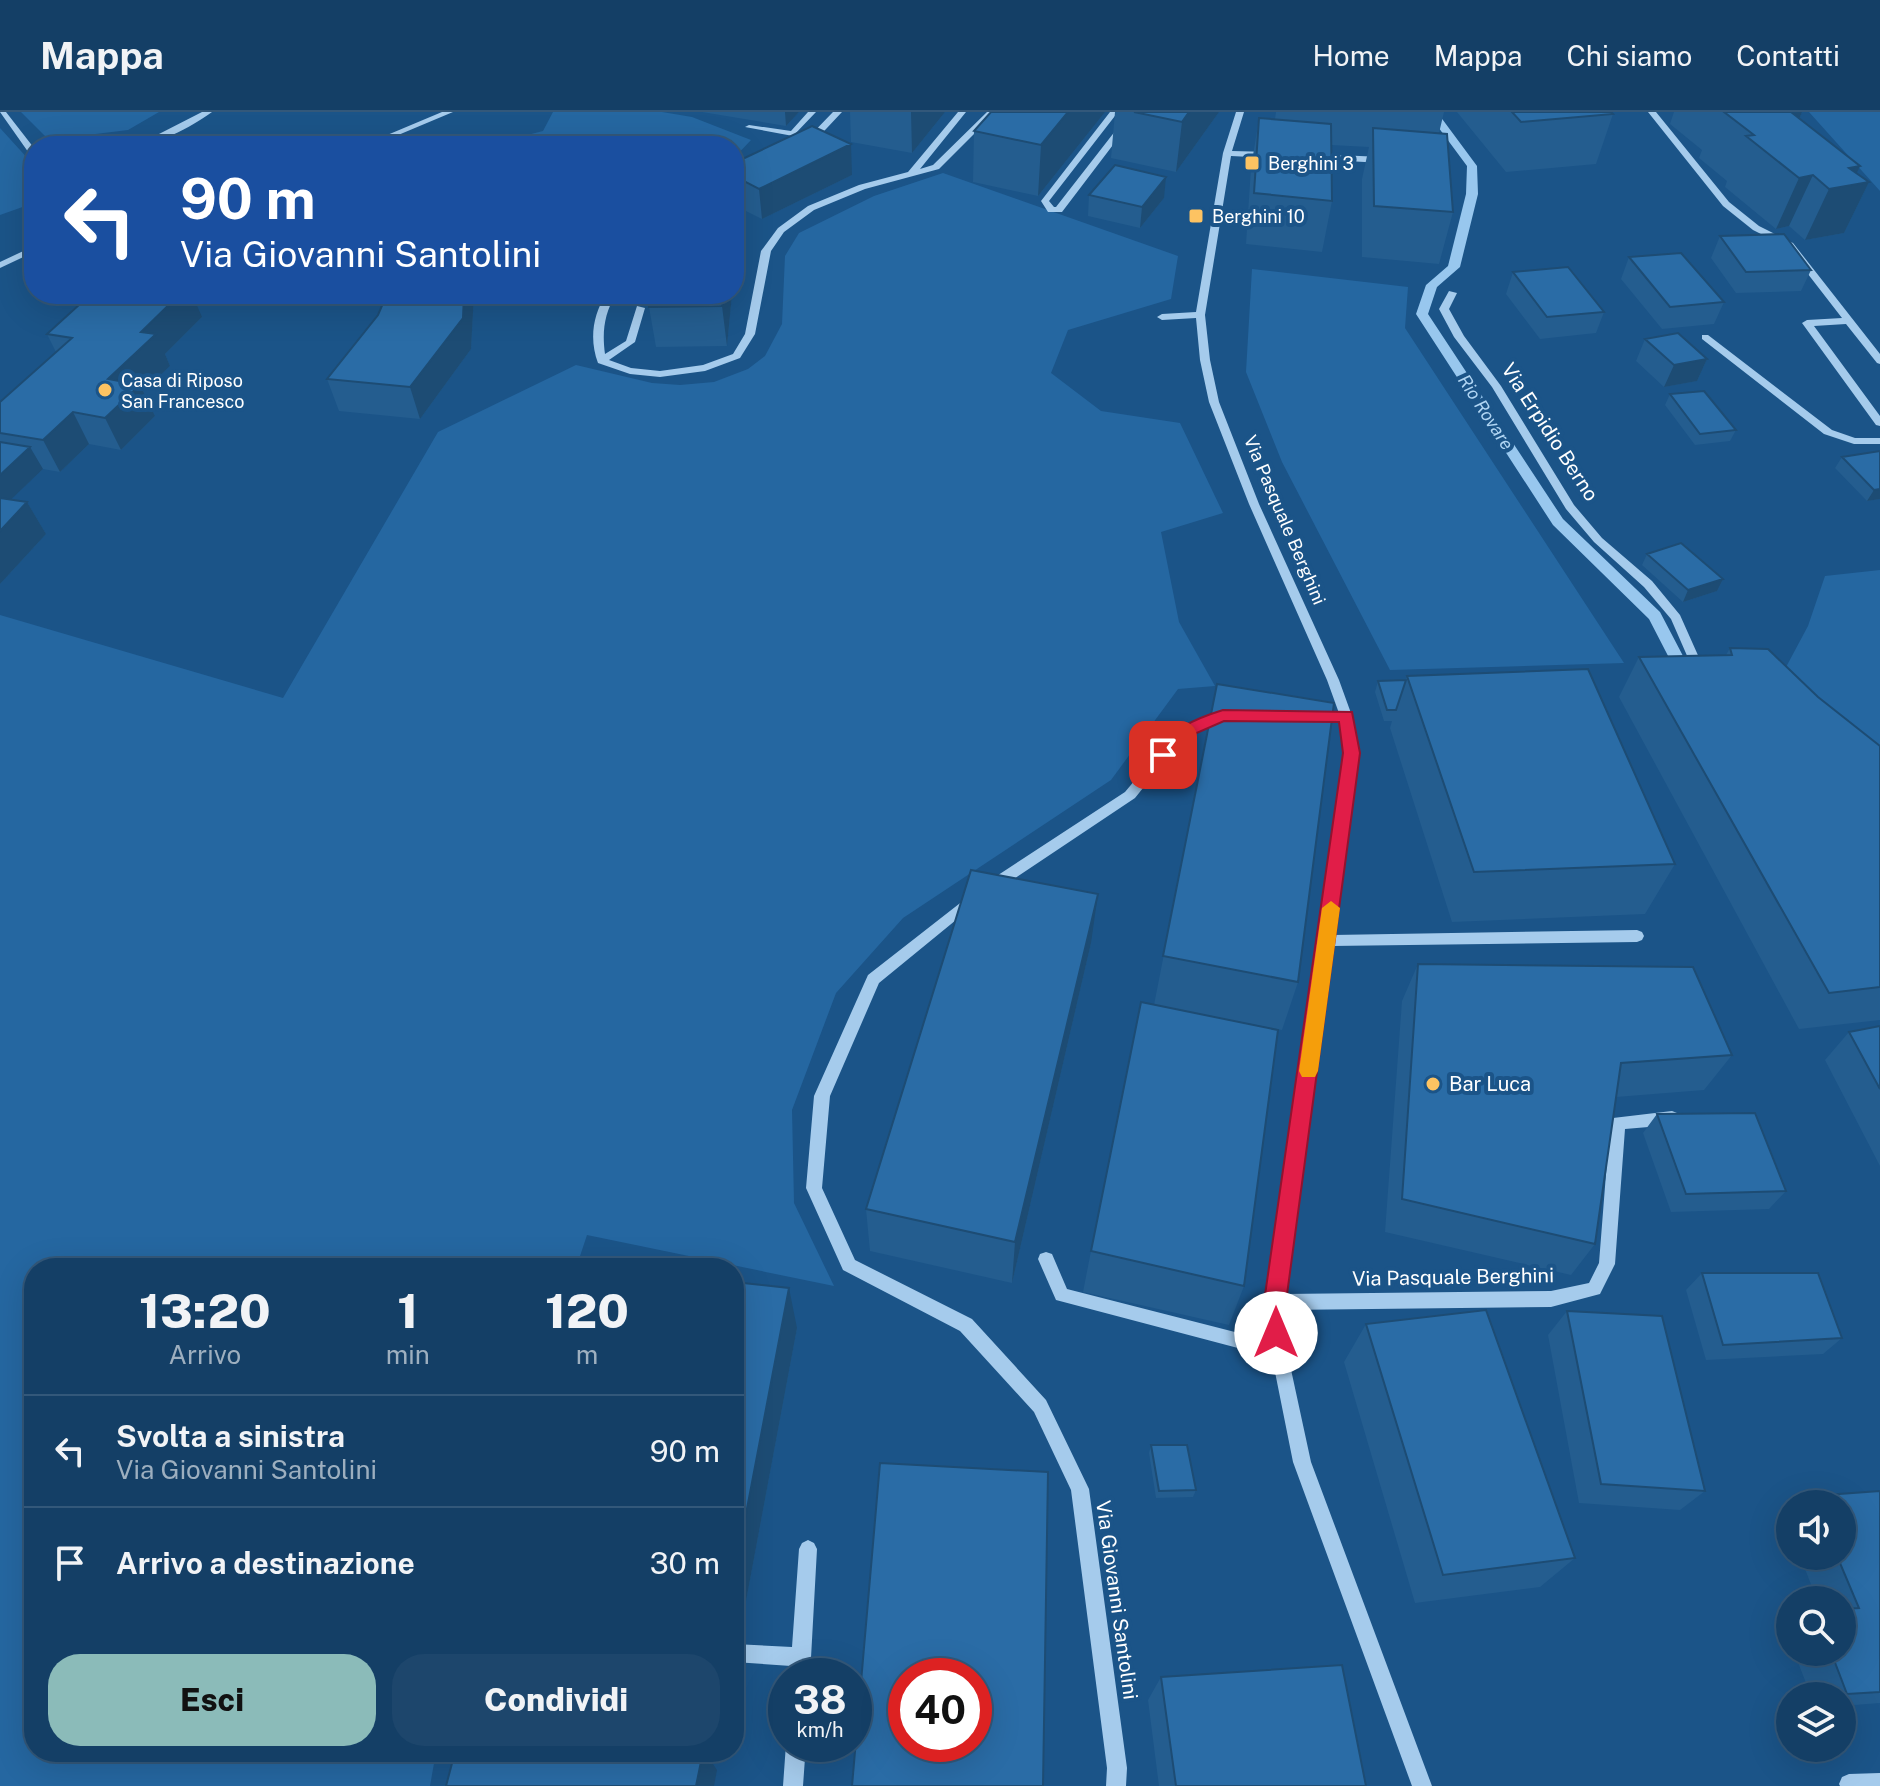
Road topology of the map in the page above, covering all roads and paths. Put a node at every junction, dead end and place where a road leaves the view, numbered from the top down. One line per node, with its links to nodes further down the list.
1 (2, 112): 15 (street)
2 (208, 112): 13 (street)
3 (449, 112): 14 (street)
4 (812, 112): 12 (street)
5 (838, 112): 17 (street)
6 (962, 112): 21 (street)
7 (992, 112): 21 (street)
8 (1114, 112): 9 (street)
9 (1134, 112)
10 (1240, 112): 16 (street, Via Pasquale Berghini)
11 (1652, 112): 29 (street)
12 (749, 127)
13 (162, 136)
14 (390, 136)
15 (24, 141)
16 (1227, 153): 18 (street); 27 (street, Via Pasquale Berghini)
17 (796, 154)
18 (1290, 156)
19 (1305, 156): 20 (street)
20 (1399, 161)
21 (910, 175): 31 (street)
22 (24, 254): 23 (street)
23 (0, 265)
24 (1452, 293): 35 (street, Via Erpidio Berno)
25 (604, 304): 31 (street)
26 (640, 308): 31 (street)
27 (1200, 315): 28 (street); 38 (street, Via Pasquale Berghini)
28 (1162, 317)
29 (1849, 321): 32 (street); 33 (street)
30 (1705, 337): 34 (street)
31 (601, 361)
32 (1880, 361)
33 (1880, 423)
34 (1880, 441)
35 (1711, 670)
36 (1249, 715): 50 (street, Via Giovanni Santolini)
37 (1326, 715): 38 (street)
38 (1346, 716): 40 (street, Via Pasquale Berghini)
39 (1637, 936): 40 (street)
40 (1327, 941): 43 (street, Via Pasquale Berghini)
41 (1678, 1118): 43 (street, Via Pasquale Berghini)
42 (1046, 1259): 44 (street)
43 (1275, 1302): 44 (street, Via Pasquale Berghini)
44 (1279, 1351): 54 (street, Via Pasquale Berghini)
45 (808, 1549): 47 (street)
46 (744, 1655): 48 (street)
47 (802, 1658)
48 (768, 1660)
49 (795, 1762): 53 (street)
50 (1118, 1780)
51 (1880, 1783): 52 (street)
52 (1849, 1784)
53 (793, 1786)
54 (1422, 1786)

